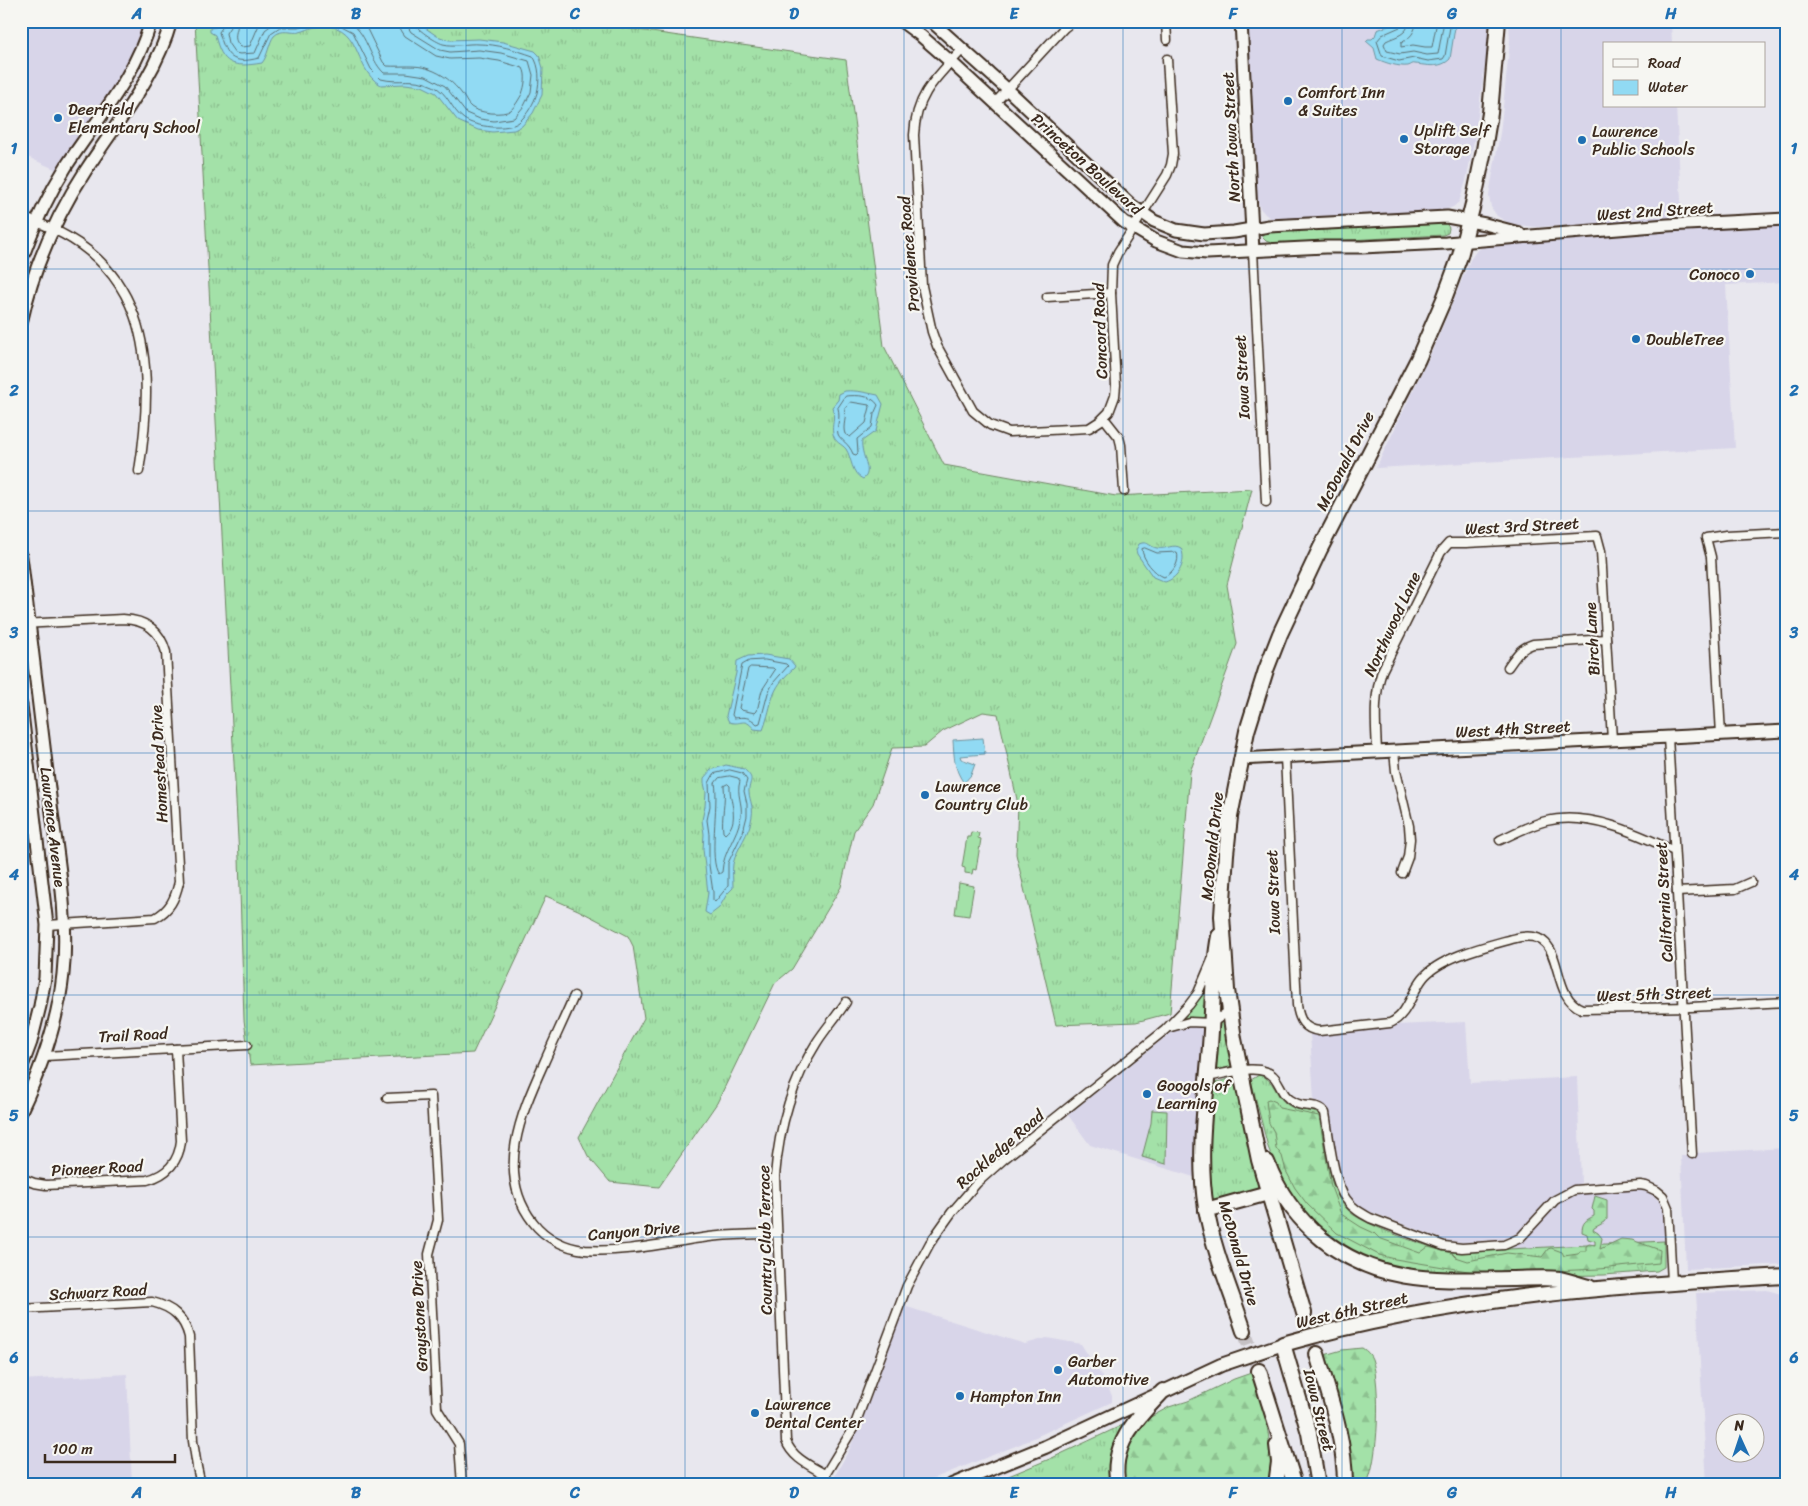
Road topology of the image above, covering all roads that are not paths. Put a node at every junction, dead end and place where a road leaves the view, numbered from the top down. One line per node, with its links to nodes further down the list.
1 (151, 21): 19 (street)
2 (171, 21): 21 (street)
3 (931, 21): 10 (street, Princeton Boulevard)
4 (1073, 21): 13 (street)
5 (1166, 21): 9 (street)
6 (1241, 21): 22 (street, North Iowa Street)
7 (1498, 21): 18 (highway, McDonald Drive)
8 (906, 23): 12 (street, Princeton Boulevard)
9 (1167, 40)
10 (963, 49): 12 (street, Providence Road); 13 (street, Princeton Boulevard)
11 (1167, 59): 15 (street, Concord Road)
12 (951, 62): 14 (street, Princeton Boulevard); 30 (street, Providence Road)
13 (1007, 89): 14 (street); 15 (street, Princeton Boulevard)
14 (995, 102): 20 (street, Princeton Boulevard)
15 (1142, 214): 20 (street, Concord Road); 22 (street, Princeton Boulevard)
16 (21, 217): 19 (street)
17 (1787, 219): 23 (street, West 2nd Street)
18 (1469, 220): 22 (street, Princeton Boulevard); 23 (street, West 2nd Street); 24 (highway, McDonald Drive)
19 (37, 222): 21 (street); 26 (street)
20 (1133, 228): 25 (street, Princeton Boulevard); 27 (street, Concord Road)
21 (54, 229): 29 (street); 31 (street)
22 (1252, 229): 25 (street, North Iowa Street)
23 (1525, 235): 24 (street, West 2nd Street)
24 (1464, 241): 25 (street, Princeton Boulevard); 49 (highway, McDonald Drive)
25 (1253, 251): 33 (street, Iowa Street)
26 (21, 261)
27 (1111, 293): 28 (street); 30 (street, Concord Road)
28 (1046, 297)
29 (21, 323)
30 (1104, 418): 32 (street)
31 (139, 471)
32 (1124, 491)
33 (1266, 502)
34 (1787, 532): 43 (street)
35 (1597, 536): 36 (street, West 3rd Street); 39 (street, Birch Lane)
36 (1449, 543): 47 (street, Northwood Lane)
37 (21, 556): 38 (street, Lawrence Avenue)
38 (25, 624): 56 (street, Lawrence Avenue); 56 (street, Homestead Drive)
39 (1606, 639): 40 (street); 45 (street, Birch Lane)
40 (1508, 667)
41 (21, 705): 57 (street, Lawrence Avenue)
42 (1787, 731): 43 (street, West 4th Street)
43 (1721, 735): 44 (street, West 4th Street)
44 (1668, 737): 45 (street, West 4th Street); 51 (street, California Street)
45 (1612, 740): 46 (street, West 4th Street)
46 (1394, 751): 47 (street, West 4th Street); 52 (street)
47 (1377, 752): 48 (street, West 4th Street)
48 (1285, 757): 49 (street, West 4th Street); 65 (street, Iowa Street)
49 (1240, 759): 55 (highway, McDonald Drive)
50 (1500, 840): 51 (street)
51 (1674, 851): 54 (street, California Street)
52 (1402, 873)
53 (1751, 882): 54 (street)
54 (1677, 892): 62 (street, California Street)
55 (1222, 916): 58 (highway, McDonald Drive); 63 (highway, McDonald Drive)
56 (64, 924): 57 (street, Homestead Drive); 69 (street, Lawrence Avenue)
57 (47, 925): 70 (street, Lawrence Avenue)
58 (1216, 949): 64 (highway, McDonald Drive); 66 (street)
59 (574, 996): 82 (street, Canyon Drive)
60 (846, 1002): 82 (street, Country Club Terrace)
61 (1787, 1002): 62 (street, West 5th Street)
62 (1684, 1007): 65 (street, West 5th Street); 78 (street, California Street)
63 (1230, 1010): 64 (street); 72 (highway, McDonald Drive)
64 (1212, 1023): 66 (street); 73 (highway, McDonald Drive)
65 (1304, 1025)
66 (1165, 1030): 94 (street, Rockledge Road)
67 (247, 1045): 68 (street, Trail Road)
68 (176, 1049): 69 (street, Trail Road); 79 (street, Pioneer Road)
69 (45, 1056): 70 (street, Trail Road); 74 (street, Lawrence Avenue)
70 (24, 1057): 71 (street, Lawrence Avenue); 74 (street)
71 (21, 1069)
72 (1240, 1071): 73 (street); 77 (highway, McDonald Drive); 84 (street)
73 (1207, 1078): 81 (highway, McDonald Drive)
74 (31, 1091): 76 (street, Lawrence Avenue)
75 (387, 1098): 96 (street, Graystone Drive)
76 (21, 1111)
77 (1254, 1129): 80 (highway, McDonald Drive); 85 (highway)
78 (1692, 1154)
79 (21, 1178)
80 (1268, 1193): 81 (highway); 87 (highway, McDonald Drive)
81 (1206, 1210): 88 (highway, McDonald Drive)
82 (777, 1233): 94 (street, Country Club Terrace)
83 (1787, 1276): 84 (highway, West 6th Street)
84 (1672, 1282): 85 (highway, West 6th Street)
85 (1597, 1289): 89 (highway, West 6th Street)
86 (21, 1309): 95 (street, Schwarz Road)
87 (1304, 1313)
88 (1244, 1331)
89 (1283, 1344): 92 (main road, West 6th Street); 102 (highway, Iowa Street)
90 (1317, 1354): 103 (highway)
91 (1259, 1371): 93 (highway)
92 (1163, 1391): 98 (main road, West 6th Street); 99 (highway)
93 (1273, 1417): 100 (highway); 101 (highway)
94 (826, 1475): 97 (street, Rockledge Road)
95 (201, 1485)
96 (462, 1485)
97 (819, 1485)
98 (952, 1485)
99 (1118, 1485)
100 (1276, 1485)
101 (1295, 1485)
102 (1318, 1485)
103 (1345, 1485)

